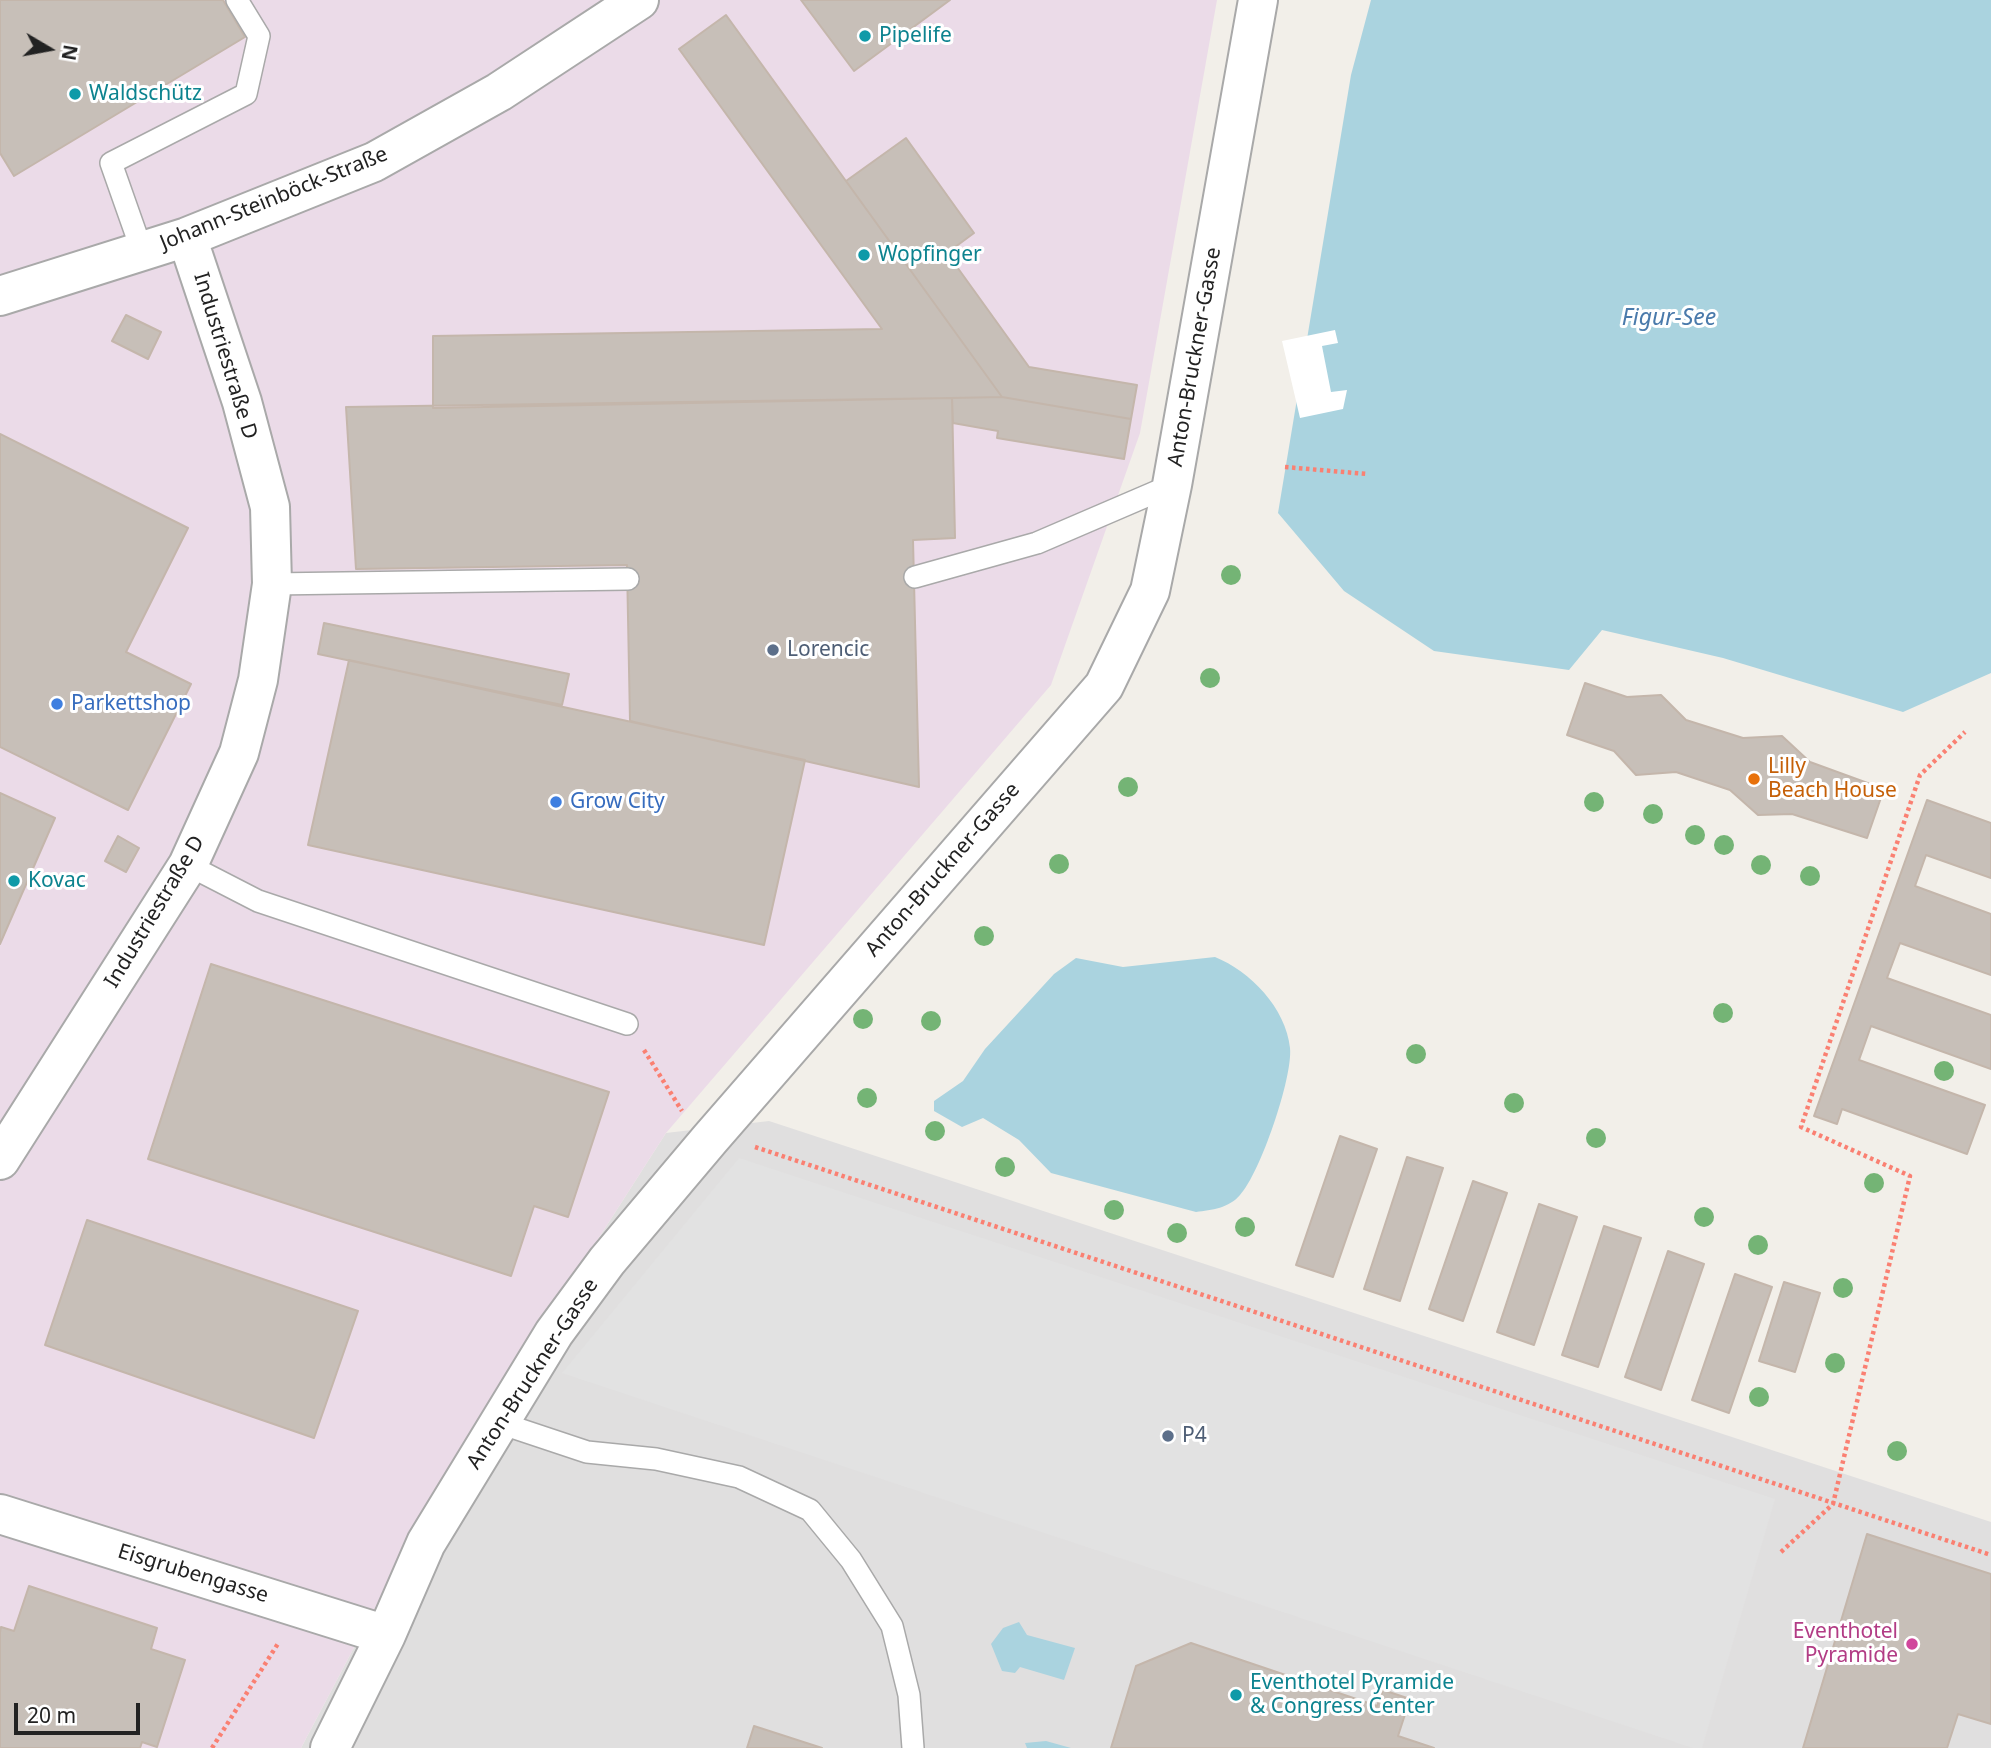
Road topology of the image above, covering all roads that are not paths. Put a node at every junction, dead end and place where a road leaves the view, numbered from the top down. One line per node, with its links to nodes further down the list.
1 (237, 0): 5 (lane)
2 (639, 0): 4 (street, Johann-Steinböck-Straße)
3 (1258, 0): 7 (street, Anton-Bruckner-Gasse)
4 (187, 237): 5 (street, Johann-Steinböck-Straße); 10 (street, Industriestraße D)
5 (142, 251): 6 (street, Johann-Steinböck-Straße)
6 (0, 296)
7 (1172, 485): 8 (lane); 14 (street, Anton-Bruckner-Gasse)
8 (915, 577)
9 (628, 579): 10 (lane)
10 (272, 584): 11 (street, Industriestraße D)
11 (188, 865): 12 (lane); 13 (street, Industriestraße D)
12 (627, 1024)
13 (0, 1160)
14 (498, 1422): 16 (street, Anton-Bruckner-Gasse); 18 (lane)
15 (0, 1514): 16 (street, Eisgrubengasse)
16 (386, 1635): 17 (street, Anton-Bruckner-Gasse)
17 (330, 1748)
18 (914, 1748)

